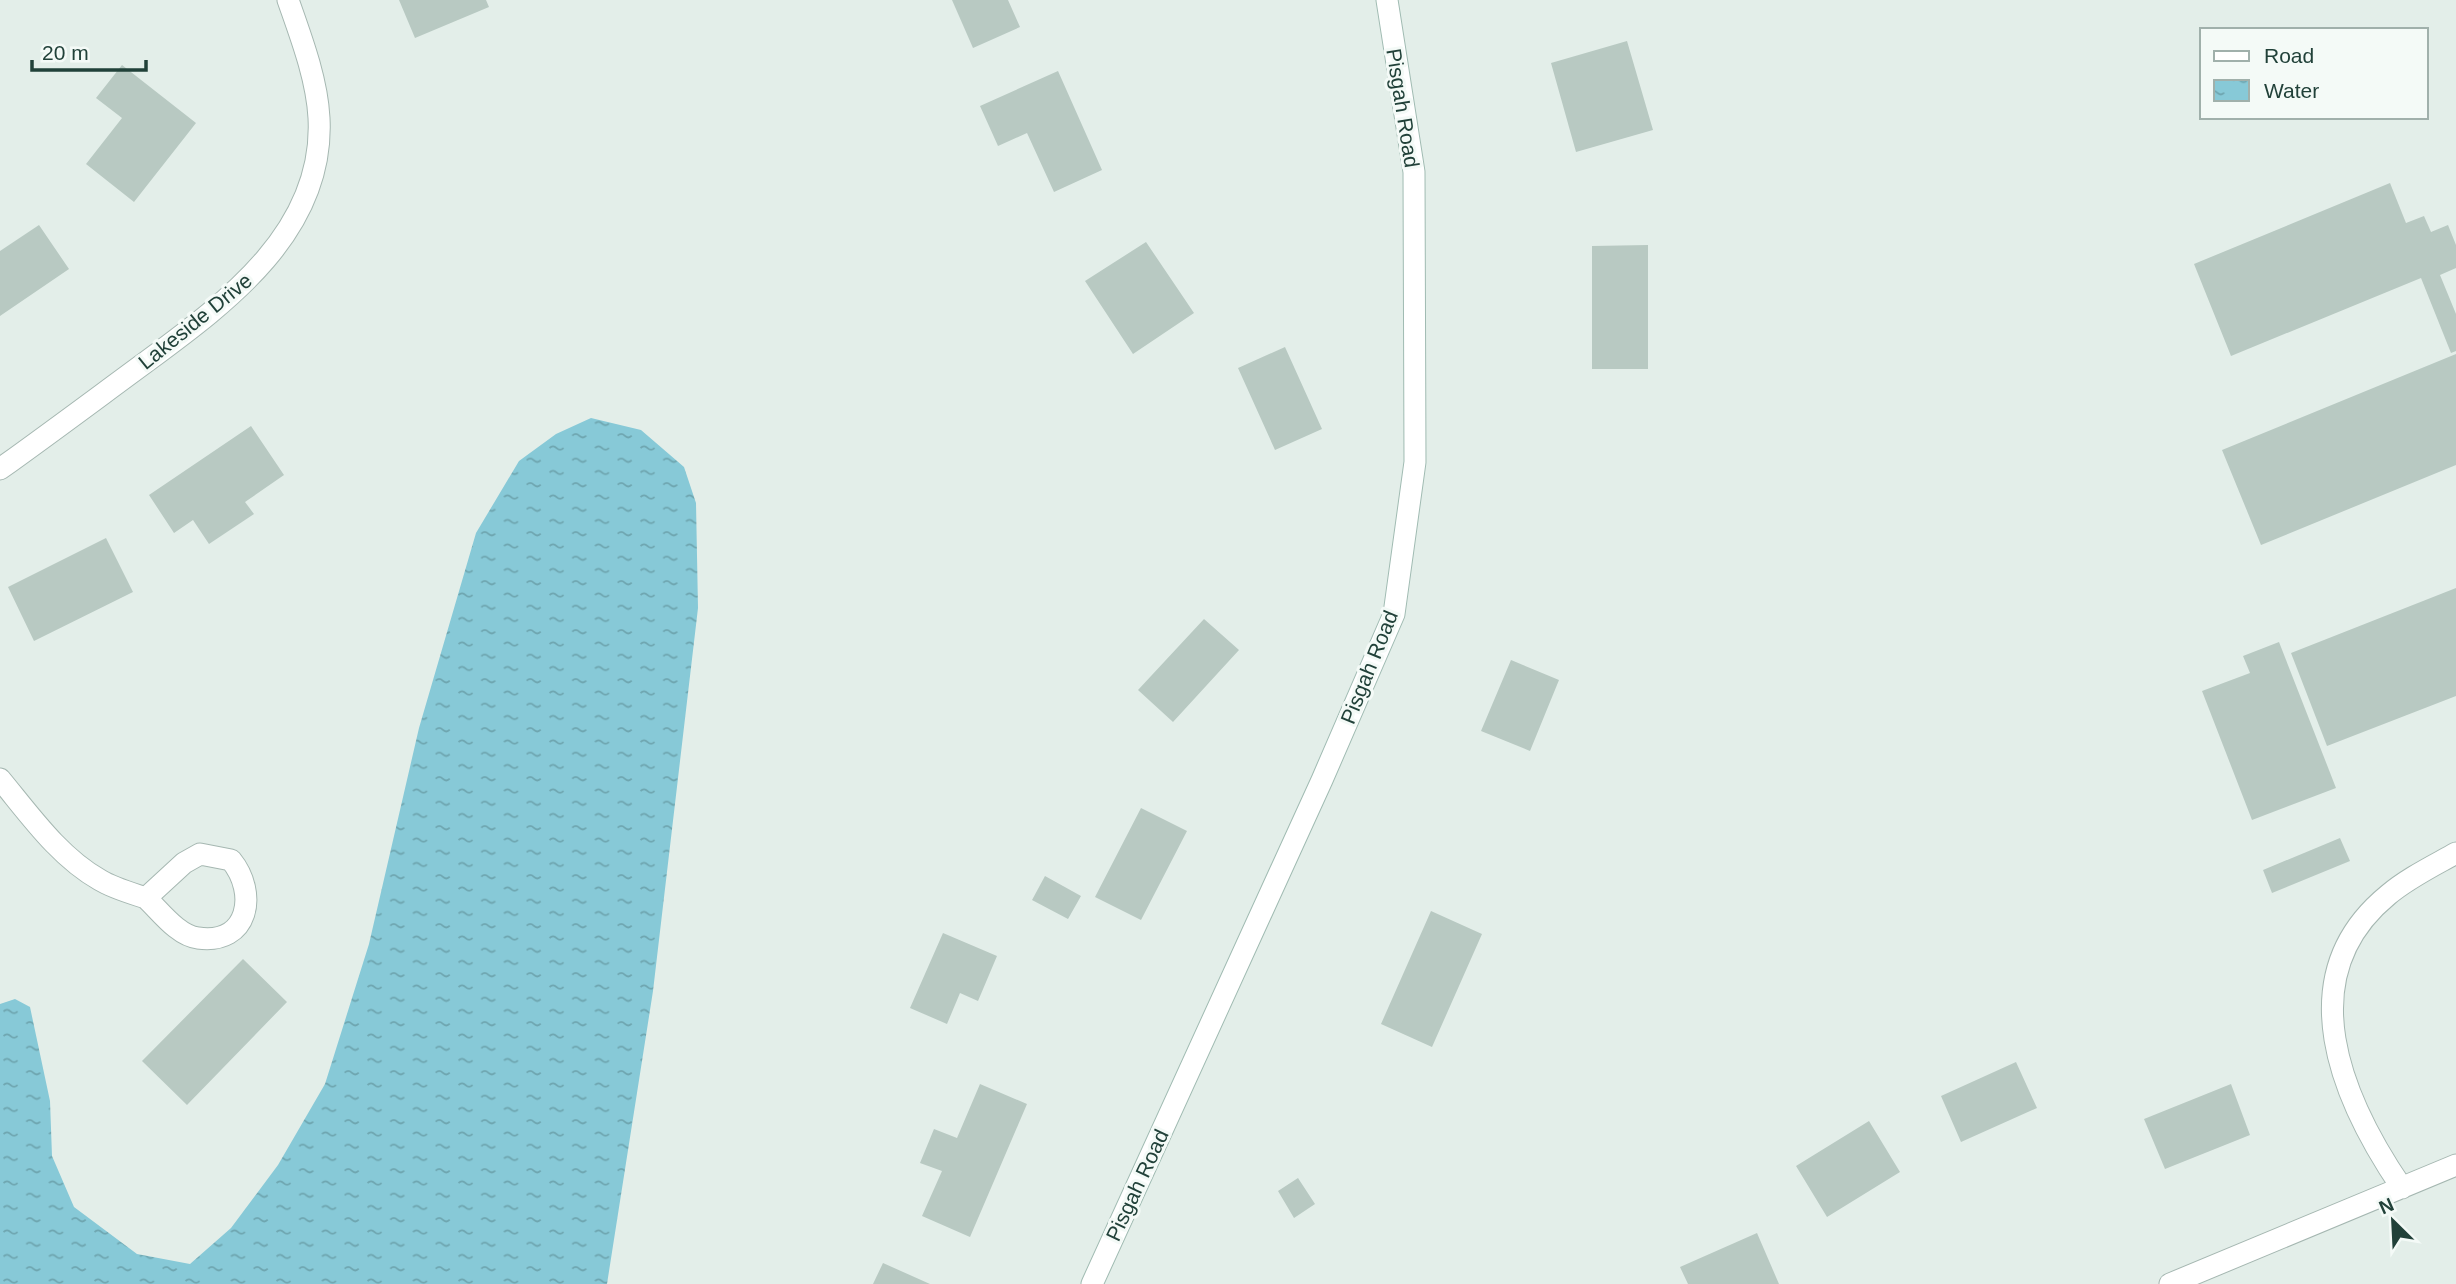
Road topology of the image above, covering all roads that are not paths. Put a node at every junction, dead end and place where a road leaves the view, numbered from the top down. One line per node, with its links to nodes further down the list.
1 (288, 0): 3 (street, Lakeside Drive)
2 (1387, 0): 9 (street, Pisgah Road)
3 (0, 469)
4 (0, 779): 6 (street)
5 (2456, 853): 8 (street)
6 (146, 898): 6 (street)
7 (2456, 1165): 8 (street)
8 (2402, 1188): 10 (street)
9 (1092, 1284)
10 (2170, 1284)

